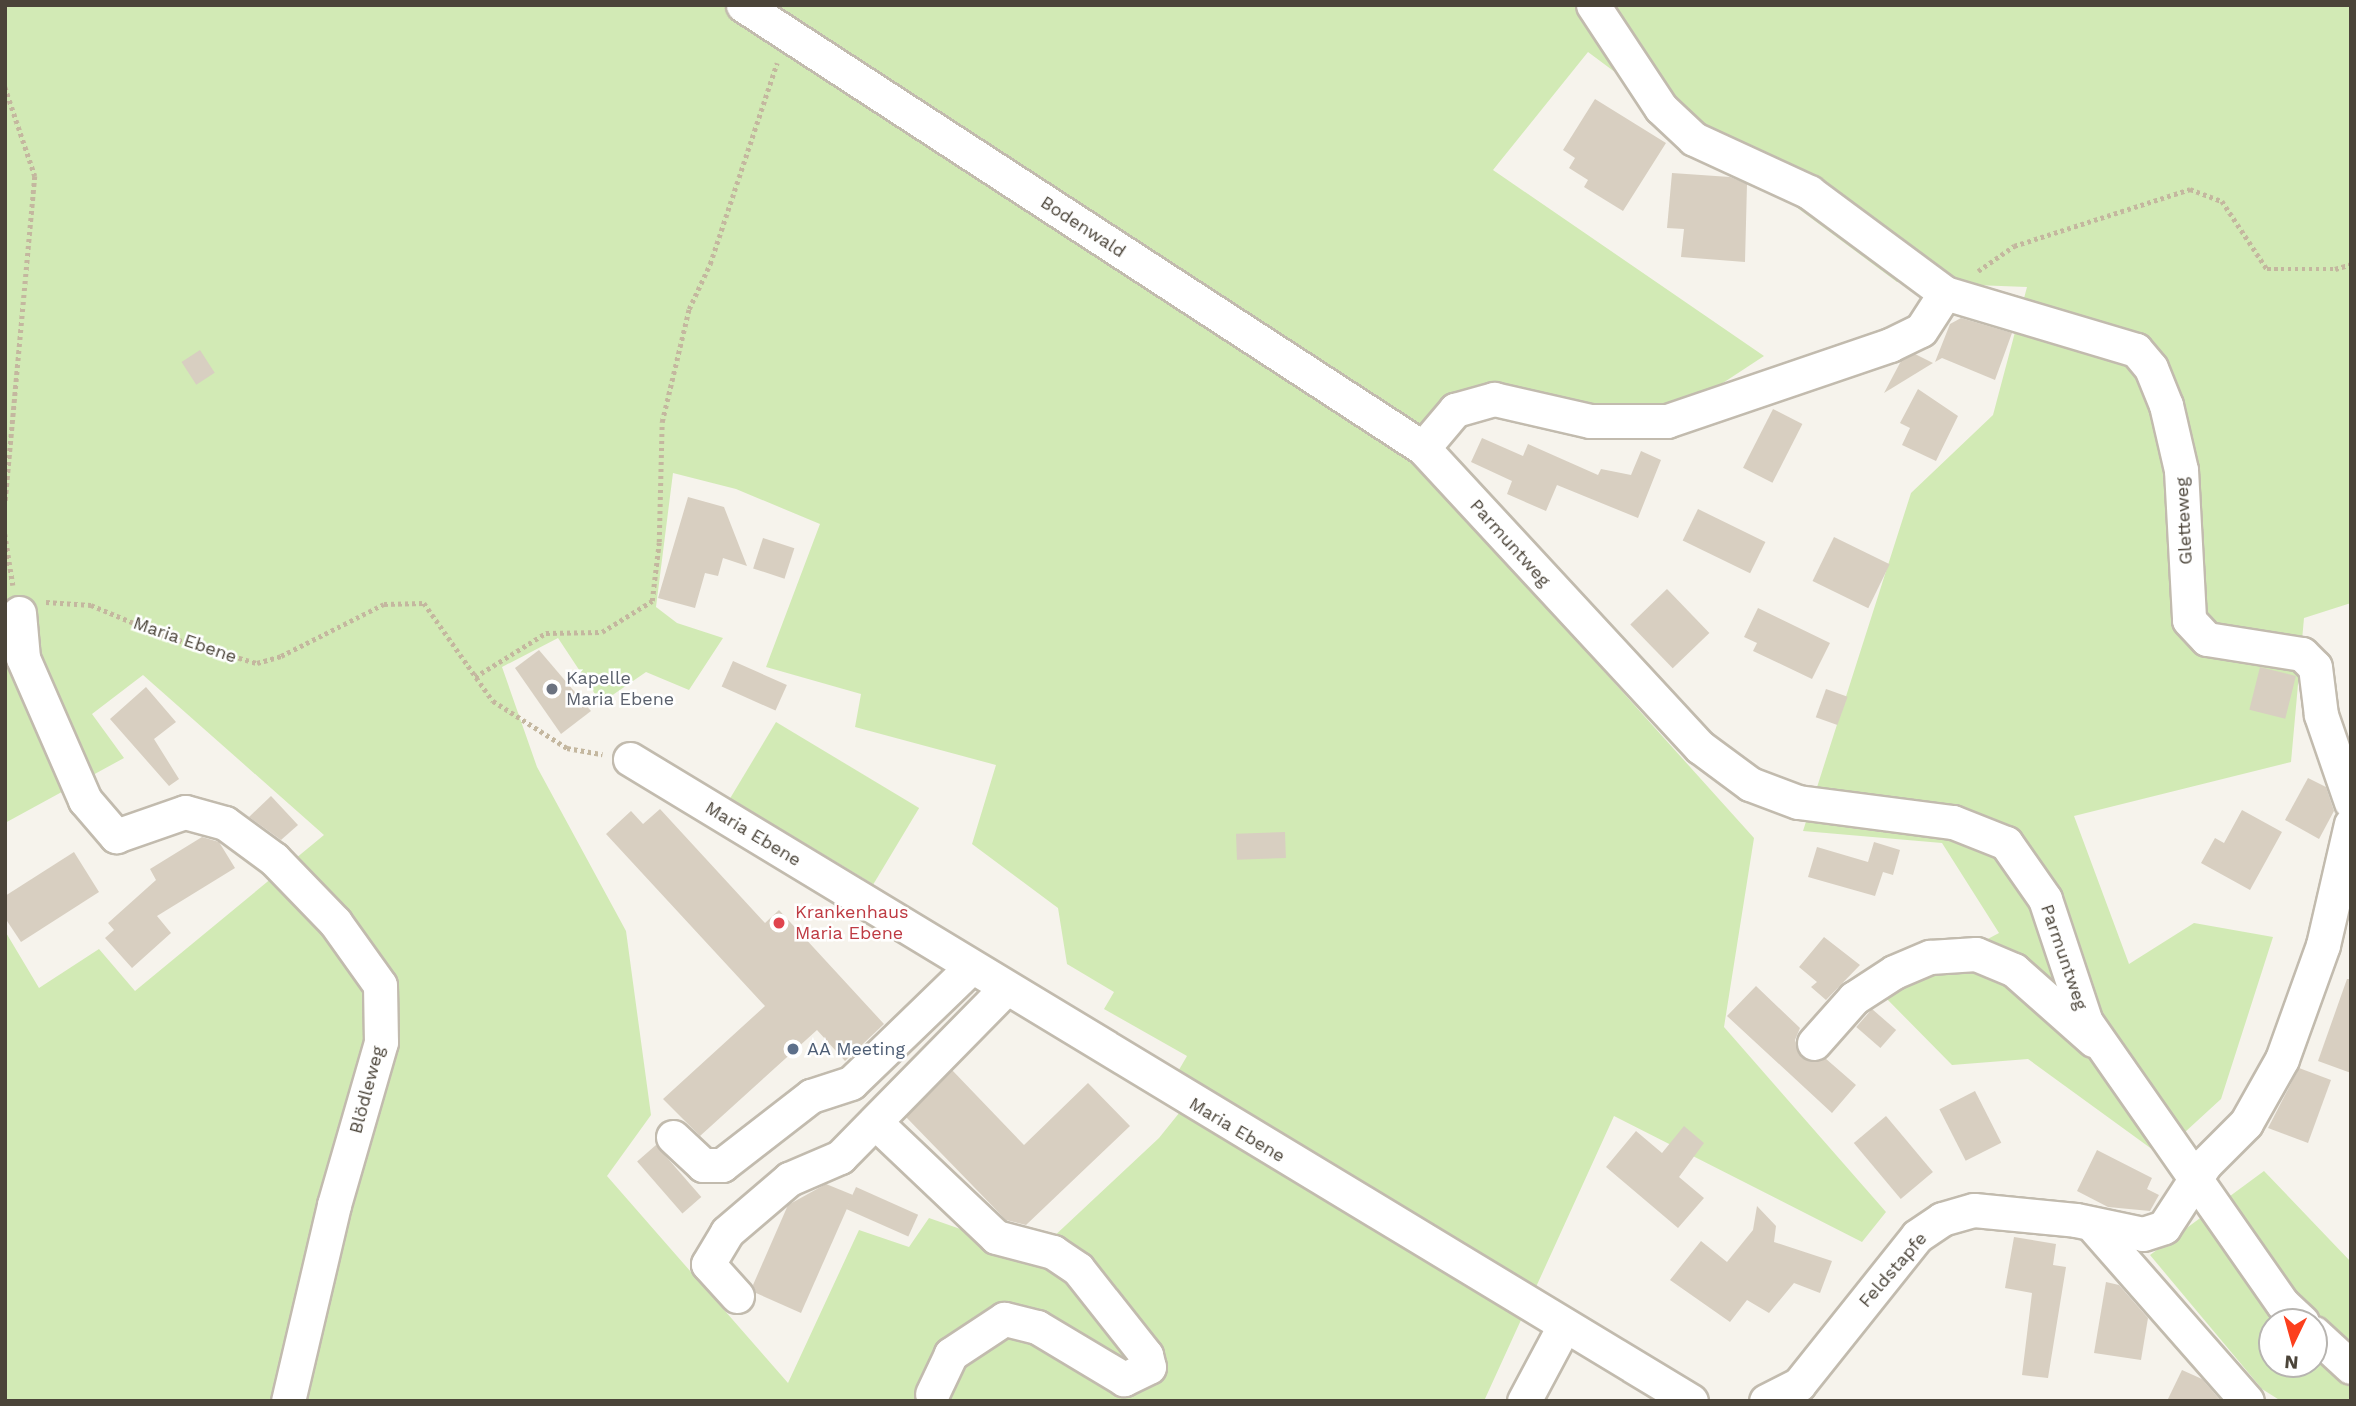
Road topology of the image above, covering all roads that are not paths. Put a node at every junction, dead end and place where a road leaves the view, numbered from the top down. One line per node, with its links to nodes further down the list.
1 (743, 5): 4 (street, Bodenwald)
2 (1593, 5): 3 (street)
3 (1945, 293): 4 (street); 7 (street, Gletteweg)
4 (1423, 448): 12 (street, Parmuntweg)
5 (19, 613): 23 (street, Blödleweg)
6 (630, 759): 9 (street, Maria Ebene)
7 (2351, 802)
8 (2351, 824): 15 (street)
9 (971, 967): 10 (street, Maria Ebene); 14 (street)
10 (1006, 988): 13 (street); 19 (street, Maria Ebene)
11 (1814, 1043): 12 (street)
12 (2106, 1049): 15 (street, Parmuntweg)
13 (874, 1122): 17 (street); 22 (street)
14 (673, 1137)
15 (2197, 1180): 16 (street, Feldstapfe); 18 (street, Parmuntweg)
16 (2095, 1228): 26 (street, Feldstapfe); 27 (street)
17 (737, 1296)
18 (2287, 1308)
19 (1563, 1328): 24 (street); 25 (street, Maria Ebene)
20 (2328, 1346): 21 (street)
21 (2351, 1367)
22 (932, 1394)
23 (288, 1401)
24 (1524, 1401)
25 (1691, 1401)
26 (1766, 1401)
27 (2247, 1401)

